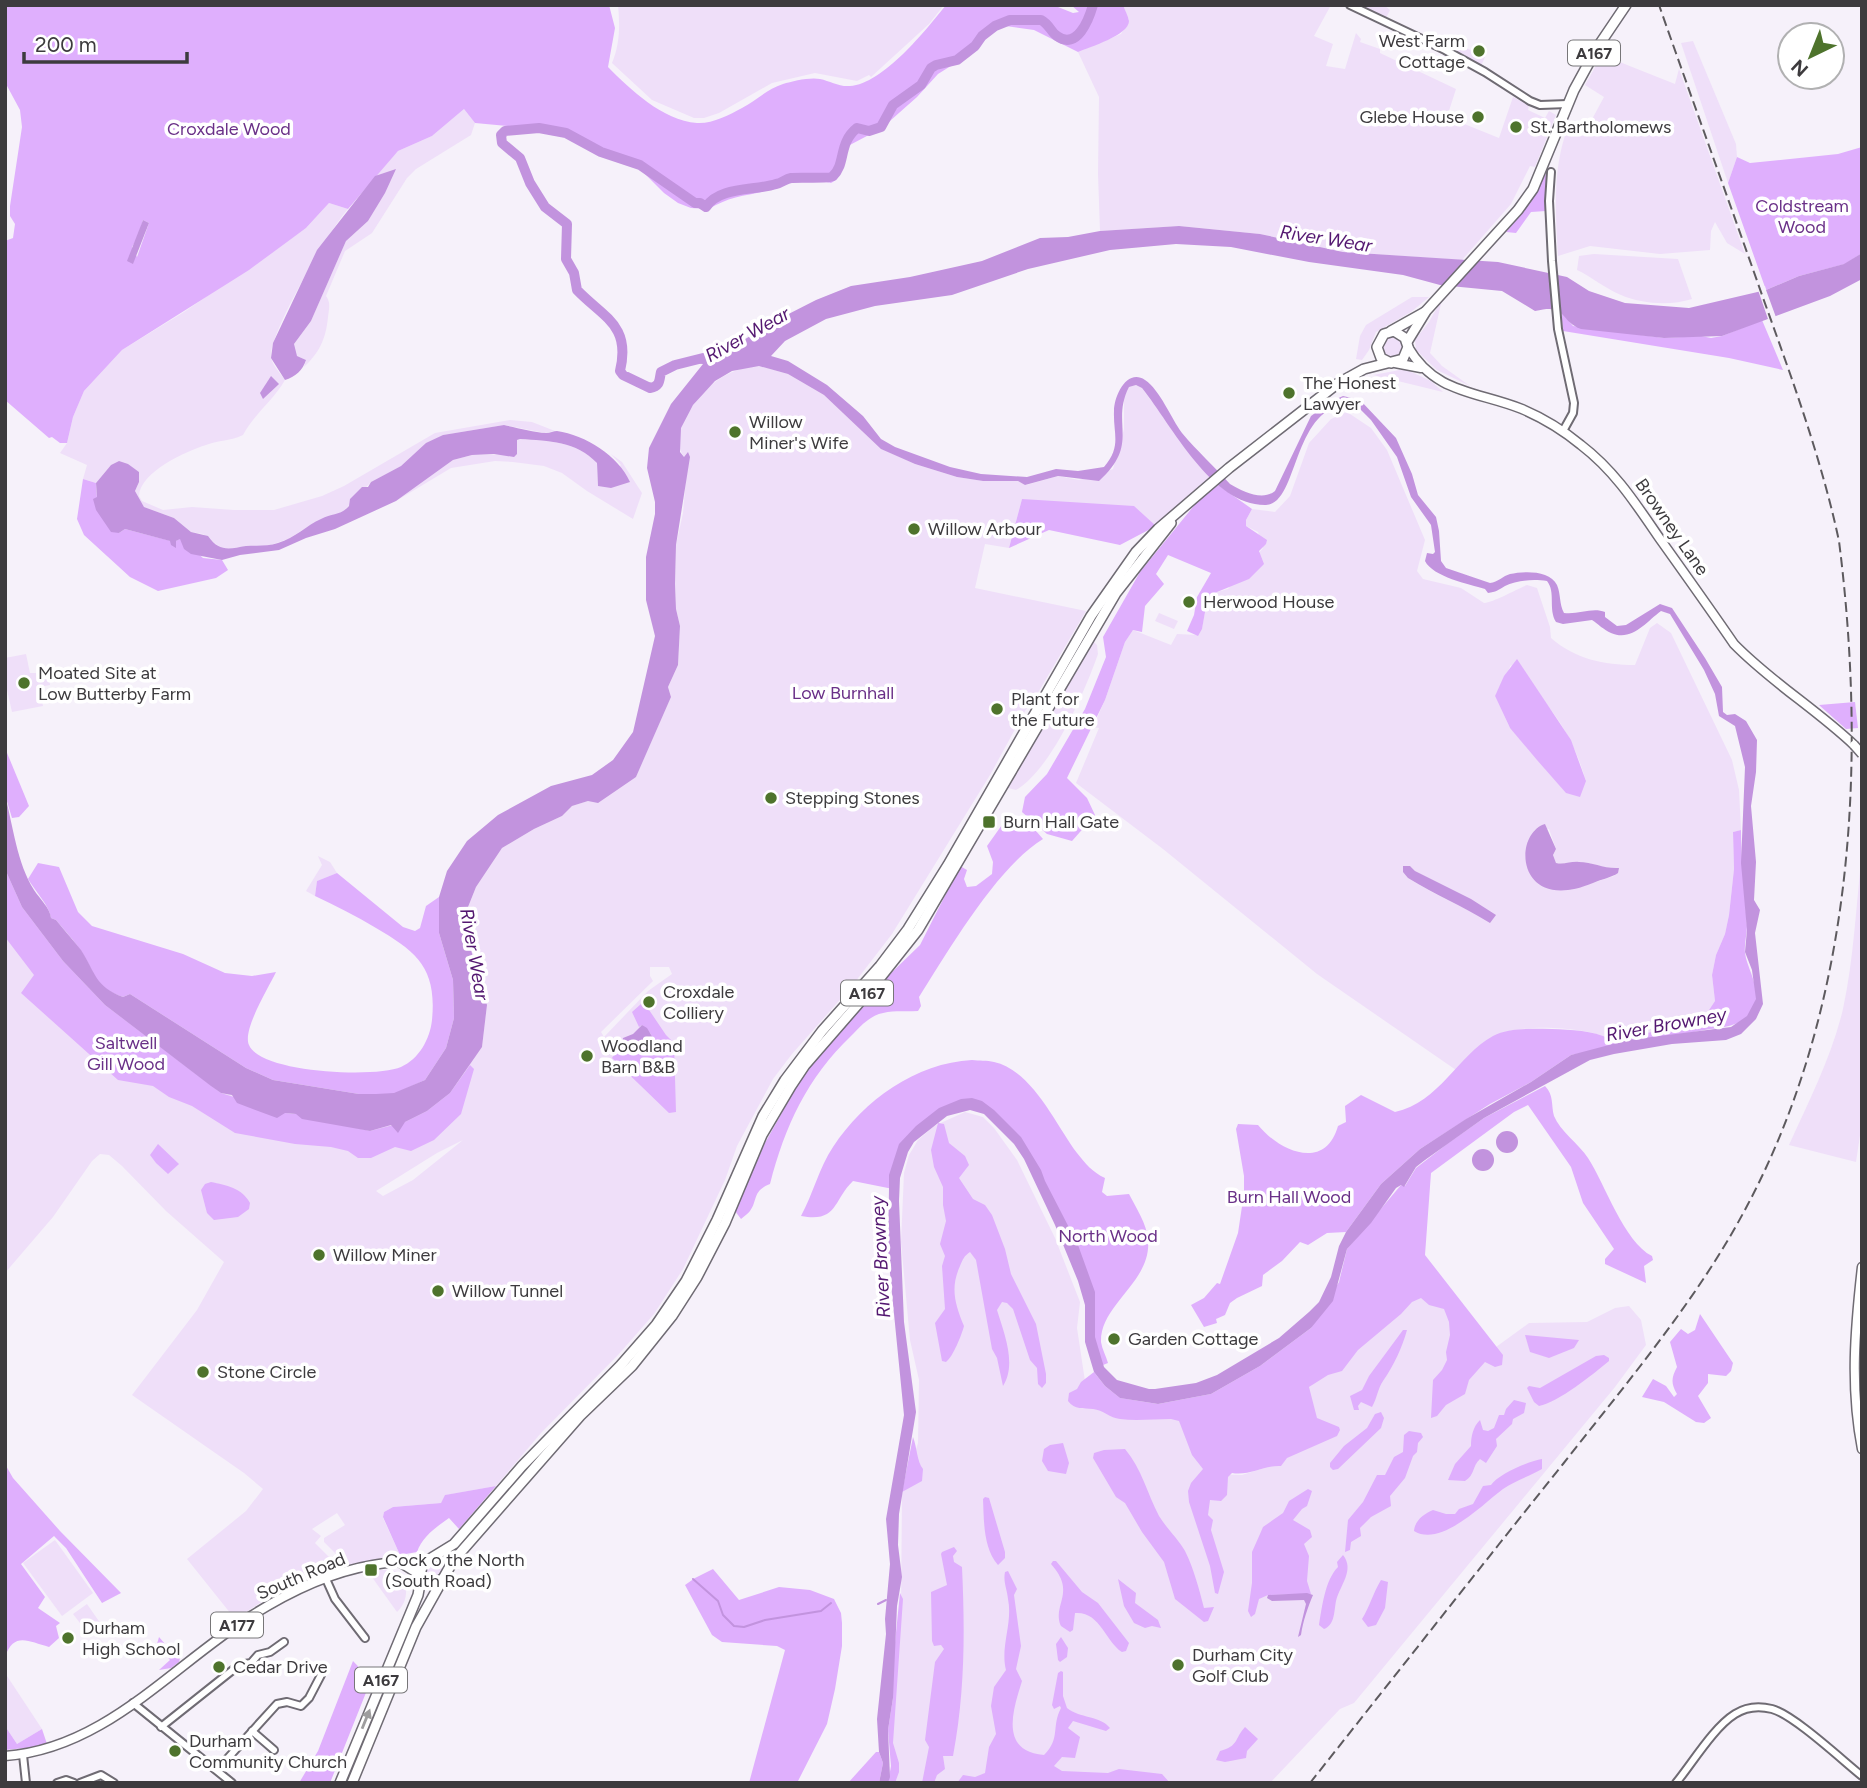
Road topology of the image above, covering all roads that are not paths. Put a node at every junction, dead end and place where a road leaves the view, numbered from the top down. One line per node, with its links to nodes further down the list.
1 (1350, 5): 3 (street)
2 (1626, 5): 3 (highway, A167)
3 (1568, 104): 5 (highway, A167)
4 (1551, 172): 12 (street)
5 (1426, 311): 6 (highway, A167); 7 (highway, A167)
6 (1389, 332): 7 (highway); 8 (highway, A167)
7 (1408, 344): 9 (highway, A167); 10 (main road)
8 (1377, 352): 9 (highway); 11 (highway, A167)
9 (1393, 363): 10 (main road); 11 (highway, A167)
10 (1421, 368): 12 (main road, Browney Lane)
11 (1364, 369): 13 (highway, A167)
12 (1563, 431): 14 (main road, Browney Lane, bridge)
13 (1181, 509): 17 (highway, A167); 19 (highway, A167)
14 (1862, 754)
15 (1862, 1268): 16 (main road)
16 (1862, 1449)
17 (428, 1559): 18 (main road, South Road / A177); 19 (highway); 20 (highway)
18 (401, 1563): 20 (main road); 21 (main road, South Road / A177)
19 (446, 1575): 20 (highway); 42 (highway, A167)
20 (421, 1576): 41 (highway, A167, one-way to 20)
21 (326, 1579): 23 (street); 27 (main road, South Road / A177)
22 (366, 1626): 23 (street)
23 (359, 1631): 24 (street)
24 (365, 1638)
25 (282, 1647): 28 (street)
26 (321, 1675): 29 (street)
27 (133, 1703): 28 (street); 31 (main road, South Road / A177)
28 (161, 1727): 33 (street)
29 (253, 1731): 30 (street); 33 (street)
30 (274, 1750)
31 (23, 1755): 32 (main road, South Road / A177); 36 (street)
32 (5, 1756)
33 (217, 1770): 40 (street)
34 (1862, 1776): 43 (street)
35 (85, 1782): 39 (street)
36 (26, 1783)
37 (57, 1783): 38 (street)
38 (74, 1783)
39 (114, 1783)
40 (232, 1783)
41 (340, 1783)
42 (352, 1783)
43 (1676, 1783)

